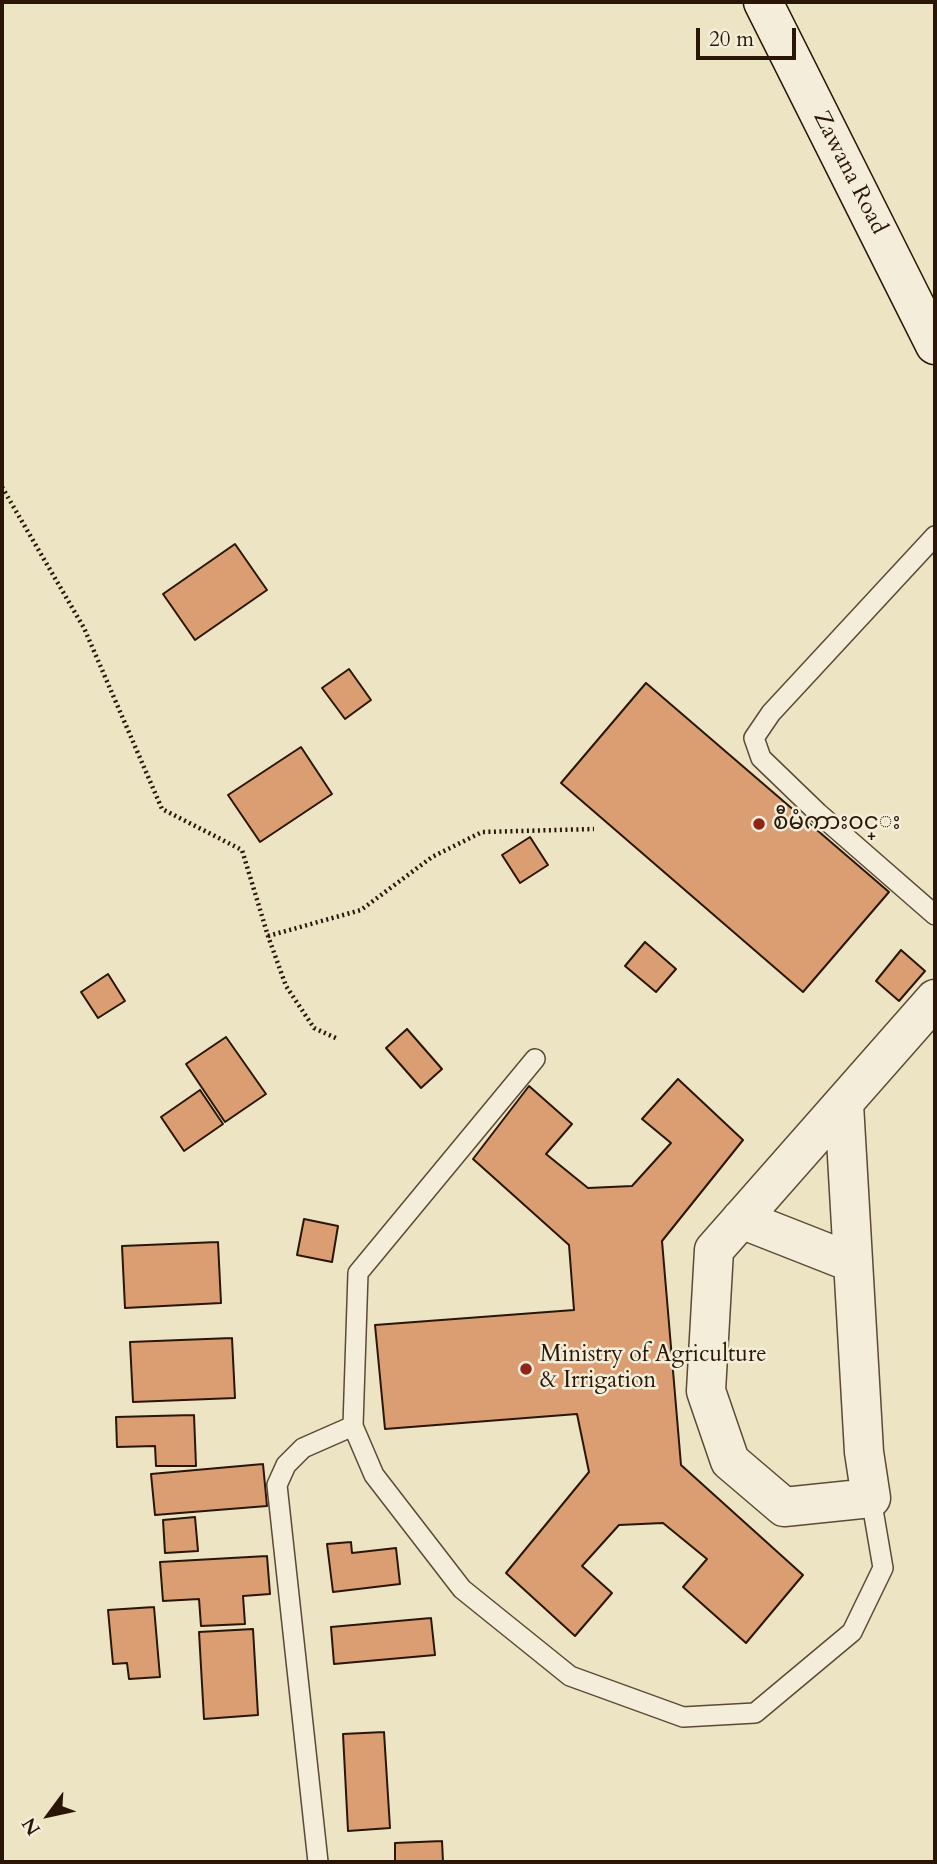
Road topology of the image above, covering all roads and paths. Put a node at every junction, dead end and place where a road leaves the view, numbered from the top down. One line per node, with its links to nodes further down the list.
1 (764, 2): 2 (street, Zawana Road)
2 (935, 345)
3 (2, 487): 7 (path)
4 (935, 536): 6 (lane)
5 (594, 830): 7 (path)
6 (935, 915)
7 (268, 936): 9 (path)
8 (935, 999): 11 (street)
9 (338, 1040)
10 (535, 1059): 14 (lane)
11 (844, 1104): 12 (street); 13 (street)
12 (741, 1220): 13 (street); 15 (street)
13 (853, 1263): 15 (street)
14 (353, 1426): 15 (lane); 16 (lane)
15 (871, 1498)
16 (318, 1862)

